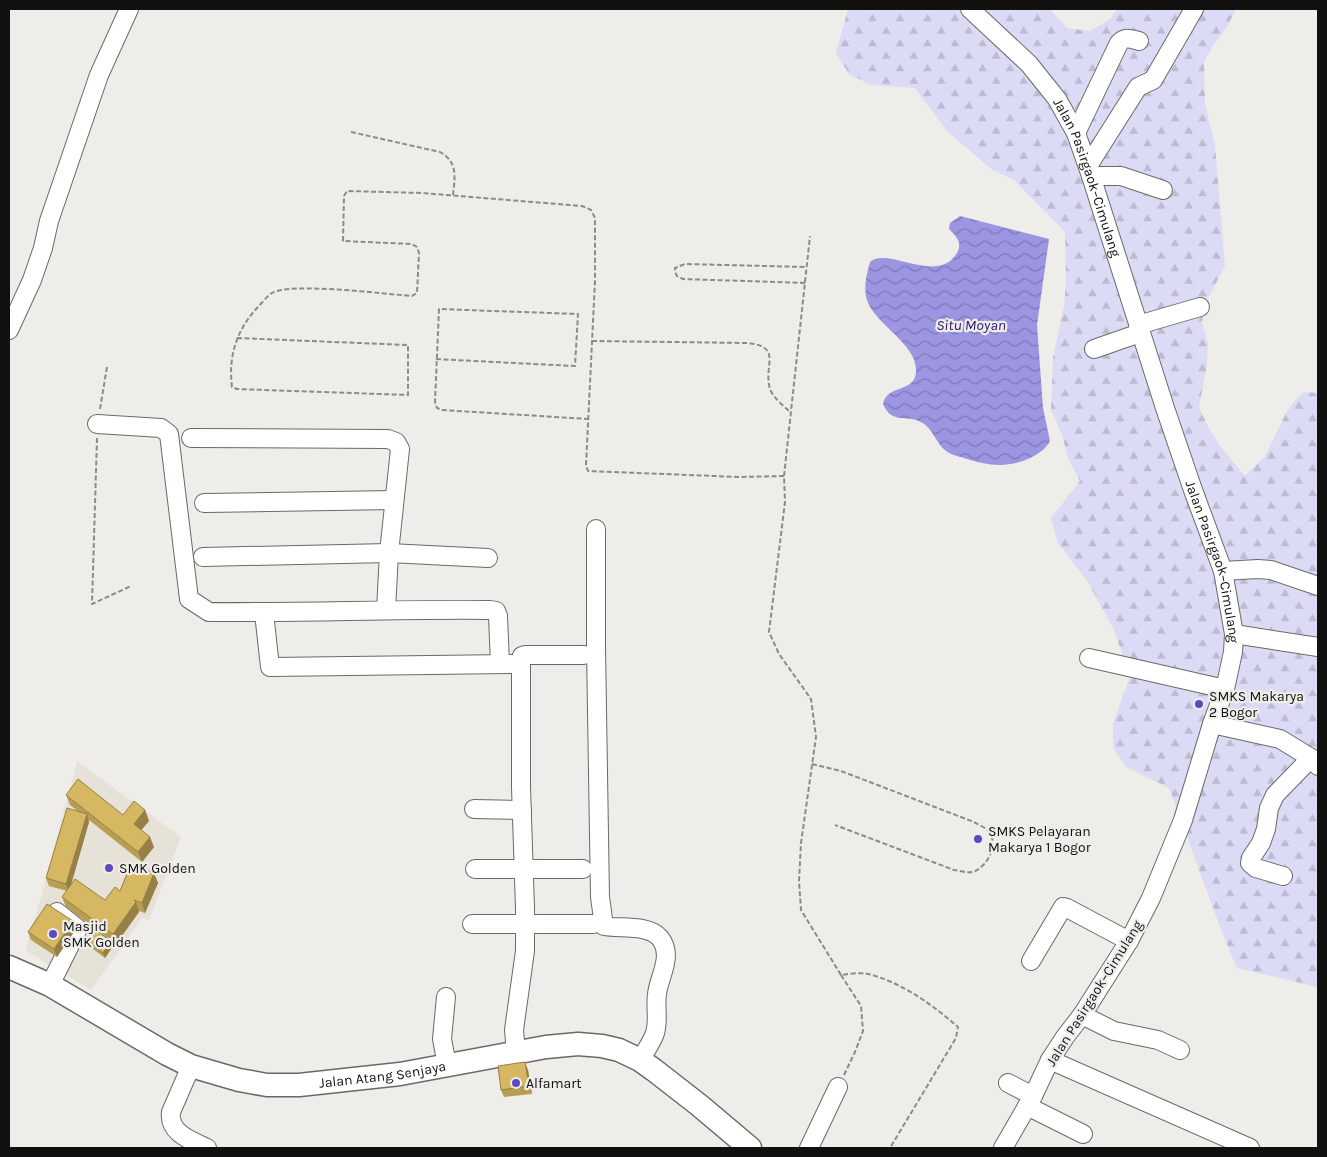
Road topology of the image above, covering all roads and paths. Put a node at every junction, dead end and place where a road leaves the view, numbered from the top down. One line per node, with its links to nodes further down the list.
1 (129, 9): 15 (street)
2 (970, 9): 6 (street, Jalan Pasirgaok–Cimulang)
3 (1194, 9): 7 (street)
4 (1139, 41): 6 (street)
5 (351, 132): 9 (path)
6 (1076, 134): 7 (street, Jalan Pasirgaok–Cimulang)
7 (1089, 171): 8 (street); 14 (street, Jalan Pasirgaok–Cimulang)
8 (1163, 190)
9 (453, 196): 16 (path); 17 (path)
10 (810, 236): 11 (path)
11 (807, 267): 12 (path); 12 (path)
12 (805, 282): 21 (path)
13 (1200, 307): 14 (street)
14 (1139, 329): 18 (street); 32 (street, Jalan Pasirgaok–Cimulang)
15 (9, 330)
16 (236, 338): 16 (path)
17 (592, 341): 21 (path); 22 (path)
18 (1094, 349)
19 (436, 359): 19 (path); 22 (path)
20 (107, 367): 23 (path)
21 (791, 413): 25 (path)
22 (588, 419): 25 (path)
23 (97, 424): 33 (path); 36 (street)
24 (191, 438): 26 (street)
25 (784, 476): 46 (path)
26 (394, 500): 27 (street); 29 (street)
27 (204, 503)
28 (596, 529): 68 (street)
29 (389, 553): 30 (street); 31 (street); 35 (street)
30 (203, 557)
31 (488, 558)
32 (1223, 571): 34 (street); 37 (street, Jalan Pasirgaok–Cimulang)
33 (131, 586)
34 (1318, 586)
35 (386, 610): 36 (street); 41 (street)
36 (264, 613): 41 (street)
37 (1234, 634): 38 (street); 43 (street, Jalan Pasirgaok–Cimulang)
38 (1318, 647)
39 (584, 655): 42 (street)
40 (1089, 658): 43 (street)
41 (500, 664): 42 (street)
42 (522, 664): 48 (street)
43 (1225, 689): 44 (street, Jalan Pasirgaok–Cimulang)
44 (1212, 724): 45 (street); 58 (street, Jalan Pasirgaok–Cimulang)
45 (1314, 762): 53 (street)
46 (812, 764): 49 (path); 61 (path)
47 (474, 809): 48 (street)
48 (522, 810): 50 (street)
49 (835, 825)
50 (523, 868): 51 (street); 52 (street); 56 (street)
51 (583, 868)
52 (475, 869)
53 (1283, 876)
54 (50, 906): 62 (street)
55 (472, 924): 56 (street)
56 (525, 924): 57 (street); 65 (street)
57 (594, 924)
58 (1129, 941): 59 (street); 64 (street, Jalan Pasirgaok–Cimulang)
59 (1030, 961)
60 (9, 967): 62 (main road, Jalan Atang Senjaya)
61 (841, 975): 72 (path); 78 (path)
62 (50, 985): 70 (main road, Jalan Atang Senjaya)
63 (446, 997): 67 (street)
64 (1082, 1015): 66 (street); 69 (street, Jalan Pasirgaok–Cimulang)
65 (515, 1042): 67 (main road, Jalan Atang Senjaya); 68 (main road, Jalan Atang Senjaya)
66 (1180, 1050)
67 (444, 1053): 70 (main road, Jalan Atang Senjaya)
68 (644, 1055): 77 (main road, Jalan Atang Senjaya)
69 (1050, 1060): 73 (street, Jalan Pasirgaok–Cimulang); 80 (street)
70 (191, 1066): 76 (street)
71 (1008, 1083): 73 (street)
72 (838, 1087): 75 (street)
73 (1030, 1102): 74 (street); 79 (street, Jalan Pasirgaok–Cimulang)
74 (1083, 1134)
75 (815, 1145)
76 (207, 1148)
77 (750, 1148)
78 (890, 1148)
79 (1003, 1148)
80 (1250, 1148)

